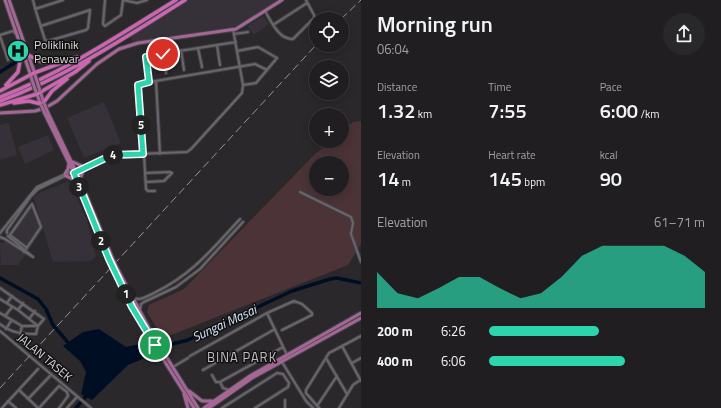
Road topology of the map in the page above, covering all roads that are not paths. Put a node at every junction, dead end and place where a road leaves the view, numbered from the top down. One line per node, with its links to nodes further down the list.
1 (5, 0): 20 (main road)
2 (9, 0): 30 (main road)
3 (33, 0): 13 (street)
4 (64, 0): 13 (street)
5 (105, 0): 6 (street)
6 (122, 0): 7 (street)
7 (147, 0)
8 (176, 0): 28 (highway)
9 (185, 0): 31 (highway)
10 (282, 0): 14 (main road)
11 (306, 0): 12 (street)
12 (307, 3): 15 (street); 15 (street)
13 (35, 9): 16 (street)
14 (265, 11): 15 (street); 17 (main road)
15 (274, 25)
16 (41, 26): 16 (street)
17 (233, 30): 19 (street); 52 (main road)
18 (248, 32): 19 (street)
19 (234, 34): 22 (street)
20 (17, 35): 21 (street); 25 (main road)
21 (0, 36): 33 (street)
22 (236, 42): 23 (street); 27 (street)
23 (217, 45): 24 (street); 34 (street)
24 (198, 48): 26 (street); 35 (street)
25 (22, 50): 41 (main road); 45 (highway)
26 (181, 50): 29 (street); 37 (street)
27 (237, 51): 36 (street); 38 (street)
28 (88, 52): 32 (highway); 47 (highway)
29 (163, 54): 40 (street); 42 (street)
30 (28, 55): 32 (highway); 41 (main road)
31 (96, 56): 39 (highway); 48 (highway)
32 (71, 59): 41 (highway)
33 (8, 60)
34 (220, 65)
35 (202, 67)
36 (240, 68): 38 (street); 43 (street); 44 (street)
37 (184, 70)
38 (267, 70): 44 (street)
39 (75, 72): 46 (highway); 50 (highway)
40 (166, 73)
41 (33, 75): 45 (highway); 46 (main road, bridge)
42 (149, 82): 43 (street); 53 (street)
43 (156, 82): 54 (street)
44 (243, 85): 54 (street)
45 (0, 90)
46 (38, 92): 49 (highway); 50 (main road)
47 (0, 97)
48 (0, 101)
49 (6, 103): 50 (highway); 51 (highway)
50 (42, 103): 55 (main road, bridge)
51 (0, 105)
52 (0, 113)
53 (144, 154): 54 (street); 56 (street); 58 (street)
54 (160, 154)
55 (70, 162): 56 (main road); 57 (main road); 59 (main road)
56 (84, 167): 57 (street); 60 (main road)
57 (75, 171): 59 (street); 60 (main road)
58 (145, 173): 61 (street); 61 (street)
59 (65, 175): 60 (main road); 64 (street); 68 (street)
60 (79, 180): 74 (main road, bridge)
61 (146, 182): 62 (street)
62 (155, 191)
63 (300, 192): 73 (street)
64 (15, 219): 67 (street); 69 (street)
65 (240, 219): 77 (street)
66 (243, 222): 84 (street)
67 (14, 226): 72 (street); 72 (street)
68 (1, 232): 69 (street)
69 (7, 234): 71 (street); 72 (street)
70 (0, 237): 71 (street)
71 (5, 239): 72 (street)
72 (25, 250)
73 (361, 262)
74 (116, 269): 77 (main road); 101 (main road)
75 (0, 289): 76 (street)
76 (12, 296): 79 (street); 80 (street)
77 (131, 297): 84 (main road)
78 (0, 299): 79 (street)
79 (7, 303): 81 (street)
80 (23, 303): 82 (street); 83 (street)
81 (12, 307): 82 (street); 88 (street)
82 (18, 310): 90 (street)
83 (35, 312): 90 (street); 94 (street)
84 (140, 312): 101 (main road)
85 (267, 313): 96 (street); 97 (street); 110 (street)
86 (361, 313): 105 (main road)
87 (0, 314): 88 (street)
88 (5, 316): 91 (street)
89 (361, 318): 108 (main road)
90 (29, 319): 94 (street)
91 (11, 321): 93 (street); 95 (street)
92 (0, 324): 95 (street)
93 (22, 326): 94 (street); 99 (street)
94 (38, 326): 99 (street)
95 (6, 329): 99 (street)
96 (275, 329): 103 (street); 112 (street)
97 (282, 330)
98 (0, 331): 122 (street, JALAN TASEK)
99 (20, 334)
100 (361, 336): 102 (street)
101 (156, 344): 104 (main road)
102 (342, 346): 106 (street); 109 (street)
103 (284, 347): 105 (street); 117 (street)
104 (161, 351): 110 (main road); 118 (main road)
105 (287, 355): 108 (main road)
106 (326, 358): 115 (street); 127 (street)
107 (361, 358): 109 (street)
108 (281, 360): 120 (main road); 126 (main road); 142 (street)
109 (351, 363): 116 (street)
110 (172, 367): 118 (main road)
111 (38, 369): 119 (street)
112 (203, 370)
113 (212, 375): 117 (street)
114 (50, 376): 123 (street)
115 (337, 376): 121 (street); 127 (street)
116 (361, 380): 121 (street)
117 (220, 382): 120 (street)
118 (182, 386): 126 (main road); 134 (main road); 135 (main road); 136 (main road)
119 (19, 390): 123 (street); 125 (street)
120 (229, 390): 126 (main road)
121 (347, 394): 143 (street)
122 (78, 397): 132 (street, JALAN TASEK); 133 (street, JALAN TASEK)
123 (28, 399): 130 (street)
124 (285, 400): 141 (street)
125 (8, 401): 128 (street); 129 (street)
126 (216, 401): 137 (main road); 138 (main road)
127 (318, 407)
128 (2, 408)
129 (16, 408)
130 (39, 408): 131 (street)
131 (59, 408)
132 (67, 408)
133 (91, 408)
134 (188, 408)
135 (194, 408)
136 (198, 408)
137 (204, 408)
138 (210, 408)
139 (222, 408): 140 (street)
140 (255, 408)
141 (284, 408)
142 (313, 408)
143 (339, 408)

